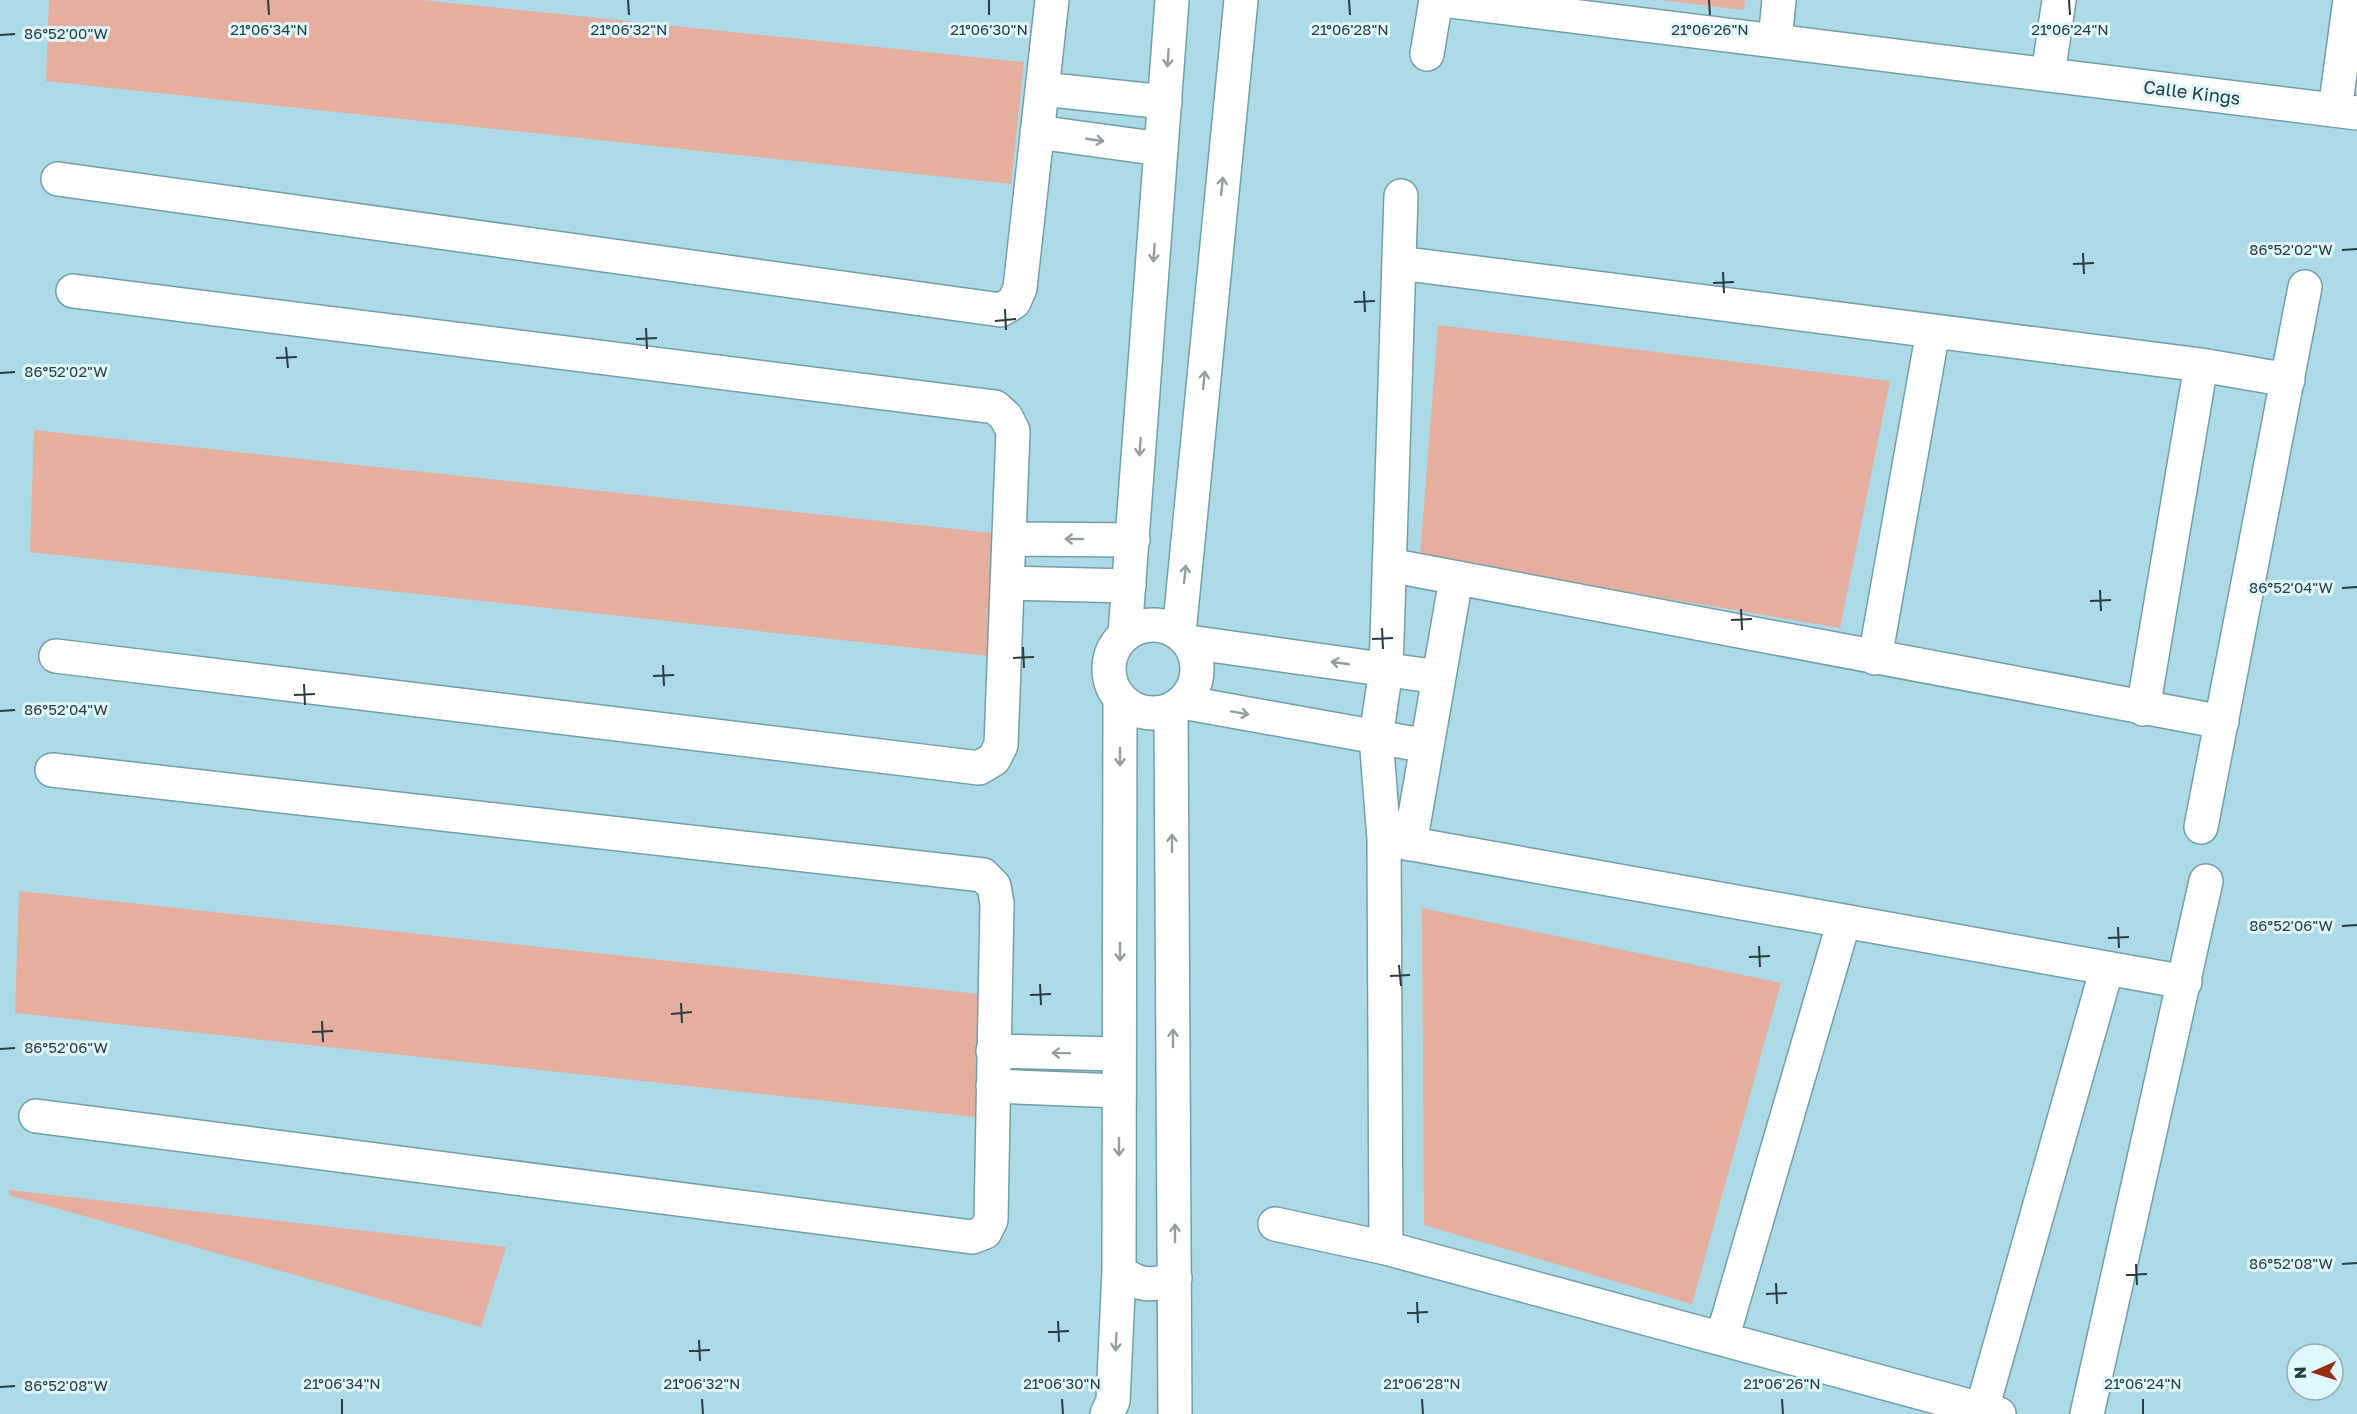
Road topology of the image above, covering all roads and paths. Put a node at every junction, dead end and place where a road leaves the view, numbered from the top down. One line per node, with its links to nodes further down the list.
1 (1052, 0): 12 (street)
2 (1172, 0): 13 (street, one-way to 13)
3 (1240, 0): 32 (street, one-way to 3)
4 (1436, 0): 10 (street)
5 (1443, 0): 9 (street, Calle Kings)
6 (1779, 0): 9 (street)
7 (2059, 0): 11 (street)
8 (2350, 0): 14 (street, Calle Kings)
9 (1775, 41): 11 (street, Calle Kings)
10 (1427, 54)
11 (2048, 75): 14 (street, Calle Kings)
12 (1042, 88): 13 (street); 15 (street)
13 (1165, 102): 16 (street)
14 (2346, 112)
15 (1037, 132): 16 (street, one-way to 16); 17 (street)
16 (1161, 149): 26 (street, one-way to 26)
17 (58, 179)
18 (1401, 196): 19 (street)
19 (1399, 263): 22 (street); 27 (street)
20 (2305, 287): 24 (street)
21 (73, 291): 25 (street)
22 (1933, 332): 23 (street); 34 (street)
23 (2201, 365): 24 (street); 39 (street)
24 (2288, 380): 40 (street)
25 (1009, 539): 26 (street, one-way to 25); 29 (street)
26 (1132, 540): 30 (street)
27 (1389, 565): 28 (street); 35 (street)
28 (1456, 579): 34 (street); 36 (street)
29 (1008, 583): 30 (street); 33 (street)
30 (1129, 586): 31 (street)
31 (1125, 634): 32 (street); 37 (street)
32 (1184, 638): 35 (street, one-way to 32); 38 (street)
33 (56, 656)
34 (1875, 658): 39 (street)
35 (1386, 670): 36 (street); 41 (street)
36 (1439, 677): 42 (street)
37 (1120, 699): 38 (street); 51 (street, one-way to 51)
38 (1176, 706): 41 (street, one-way to 41); 58 (street, one-way to 38)
39 (2143, 709): 40 (street)
40 (2222, 722): 44 (street)
41 (1376, 737): 42 (street); 45 (street)
42 (1427, 746): 45 (street)
43 (52, 770): 50 (street)
44 (2201, 827)
45 (1397, 842): 47 (street); 56 (street)
46 (2206, 880): 49 (street)
47 (1844, 921): 48 (street); 59 (street)
48 (2107, 969): 49 (street); 60 (street)
49 (2185, 982): 63 (street)
50 (993, 1051): 51 (street, one-way to 50); 52 (street)
51 (1119, 1054): 53 (street)
52 (993, 1086): 53 (street); 54 (street)
53 (1119, 1091): 57 (street, one-way to 57)
54 (36, 1116)
55 (1275, 1224): 56 (street)
56 (1386, 1248): 59 (street)
57 (1119, 1271): 58 (street); 61 (street, one-way to 61)
58 (1175, 1278): 62 (street)
59 (1722, 1339): 60 (street)
60 (1990, 1412)
61 (1107, 1414)
62 (1175, 1414)
63 (2087, 1414)

